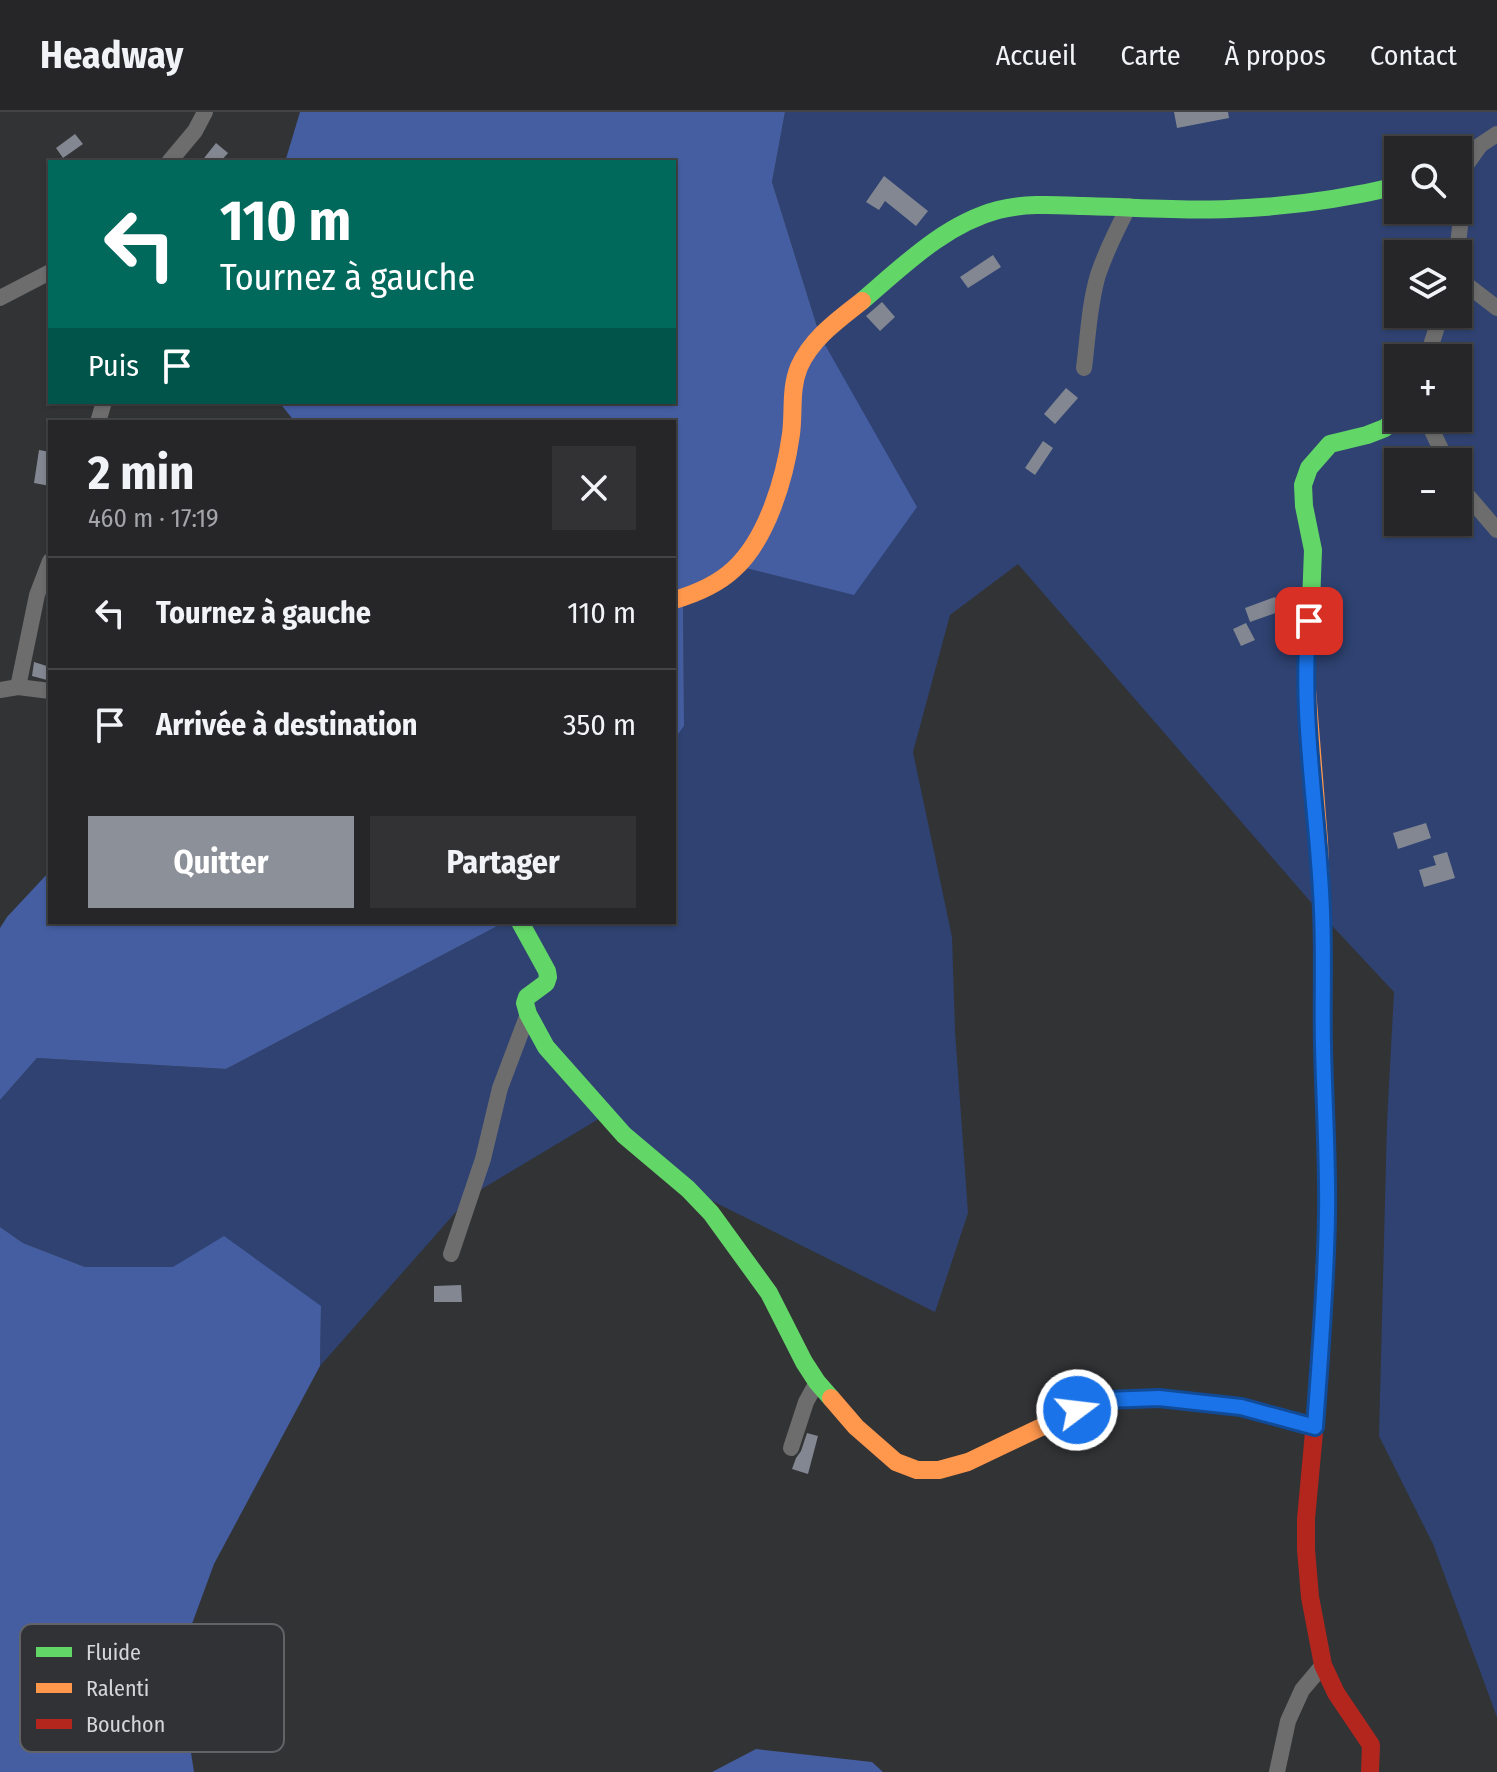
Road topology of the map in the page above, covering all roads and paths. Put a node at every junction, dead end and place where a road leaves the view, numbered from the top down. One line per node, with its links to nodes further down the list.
1 (205, 112): 5 (street)
2 (1497, 134): 3 (street)
3 (1479, 147): 4 (street); 8 (street)
4 (1472, 151)
5 (171, 160)
6 (1384, 189): 7 (street)
7 (1129, 206): 13 (street); 18 (street)
8 (1459, 240)
9 (48, 273): 11 (street)
10 (1472, 289): 12 (street)
11 (0, 298)
12 (1497, 308)
13 (1084, 368)
14 (1384, 428): 26 (street)
15 (1472, 501): 16 (street)
16 (1497, 530)
17 (48, 566): 19 (street)
18 (676, 600)
19 (18, 687): 20 (street); 21 (street)
20 (0, 690)
21 (48, 691)
22 (521, 924): 23 (street)
23 (528, 1014): 24 (street); 25 (street)
24 (451, 1254)
25 (817, 1382): 26 (street); 27 (street)
26 (1315, 1427): 28 (street)
27 (791, 1448)
28 (1323, 1665): 29 (street); 30 (street)
29 (1277, 1772)
30 (1370, 1772)

